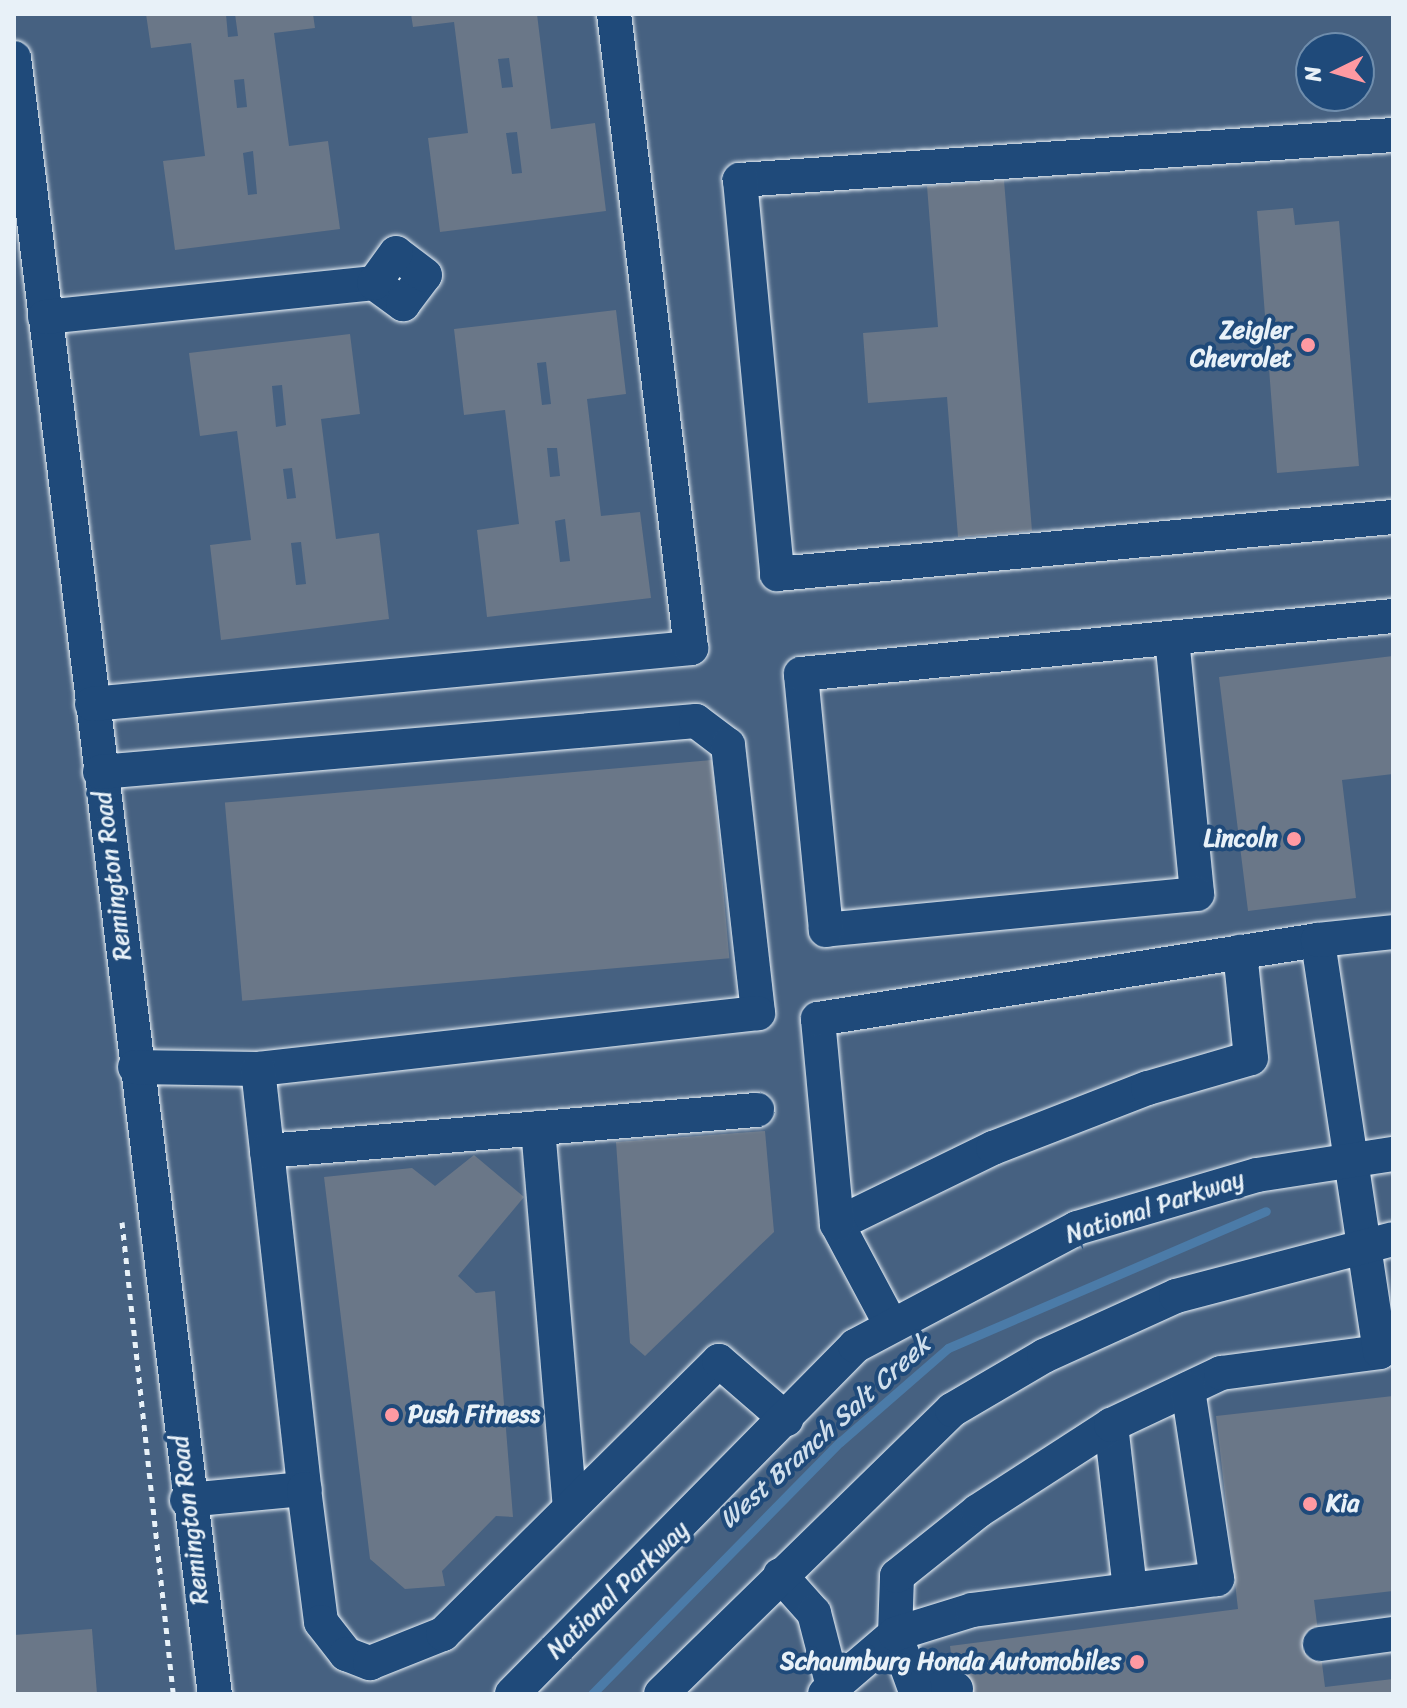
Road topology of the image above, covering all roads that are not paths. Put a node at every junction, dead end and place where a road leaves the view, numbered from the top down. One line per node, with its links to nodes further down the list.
1 (614, 14): 9 (street)
2 (14, 58): 5 (street, Remington Road)
3 (1393, 135): 6 (street)
4 (374, 283): 5 (street)
5 (45, 317): 9 (street, Remington Road)
6 (1393, 517)
7 (1393, 616): 8 (street)
8 (1172, 638): 8 (street)
9 (92, 704): 10 (street, Remington Road)
10 (100, 772): 14 (street, Remington Road); 15 (street)
11 (1393, 932): 12 (street)
12 (1318, 940): 13 (street); 20 (street)
13 (1240, 952): 21 (street); 21 (street)
14 (135, 1067): 15 (street); 29 (street, Remington Road)
15 (258, 1069): 18 (street)
16 (757, 1110): 17 (street)
17 (538, 1128): 18 (street); 30 (street)
18 (267, 1151): 28 (street)
19 (1393, 1154): 20 (street, National Parkway)
20 (1346, 1159): 22 (street); 23 (street, National Parkway)
21 (837, 1224): 23 (street)
22 (1378, 1241): 24 (street); 31 (street)
23 (891, 1325): 26 (street, National Parkway)
24 (1387, 1352): 25 (street)
25 (1188, 1389): 27 (street); 32 (street)
26 (786, 1419): 30 (street); 39 (street, National Parkway)
27 (1111, 1425): 32 (street); 33 (street)
28 (304, 1489): 29 (street); 30 (street)
29 (187, 1500): 38 (street, Remington Road)
30 (570, 1508)
31 (780, 1575): 37 (street); 40 (street)
32 (1130, 1590): 33 (street)
33 (895, 1634): 36 (street); 37 (street)
34 (1393, 1634): 35 (street)
35 (1320, 1644)
36 (956, 1689)
37 (832, 1691)
38 (215, 1694)
39 (512, 1694)
40 (661, 1694)

